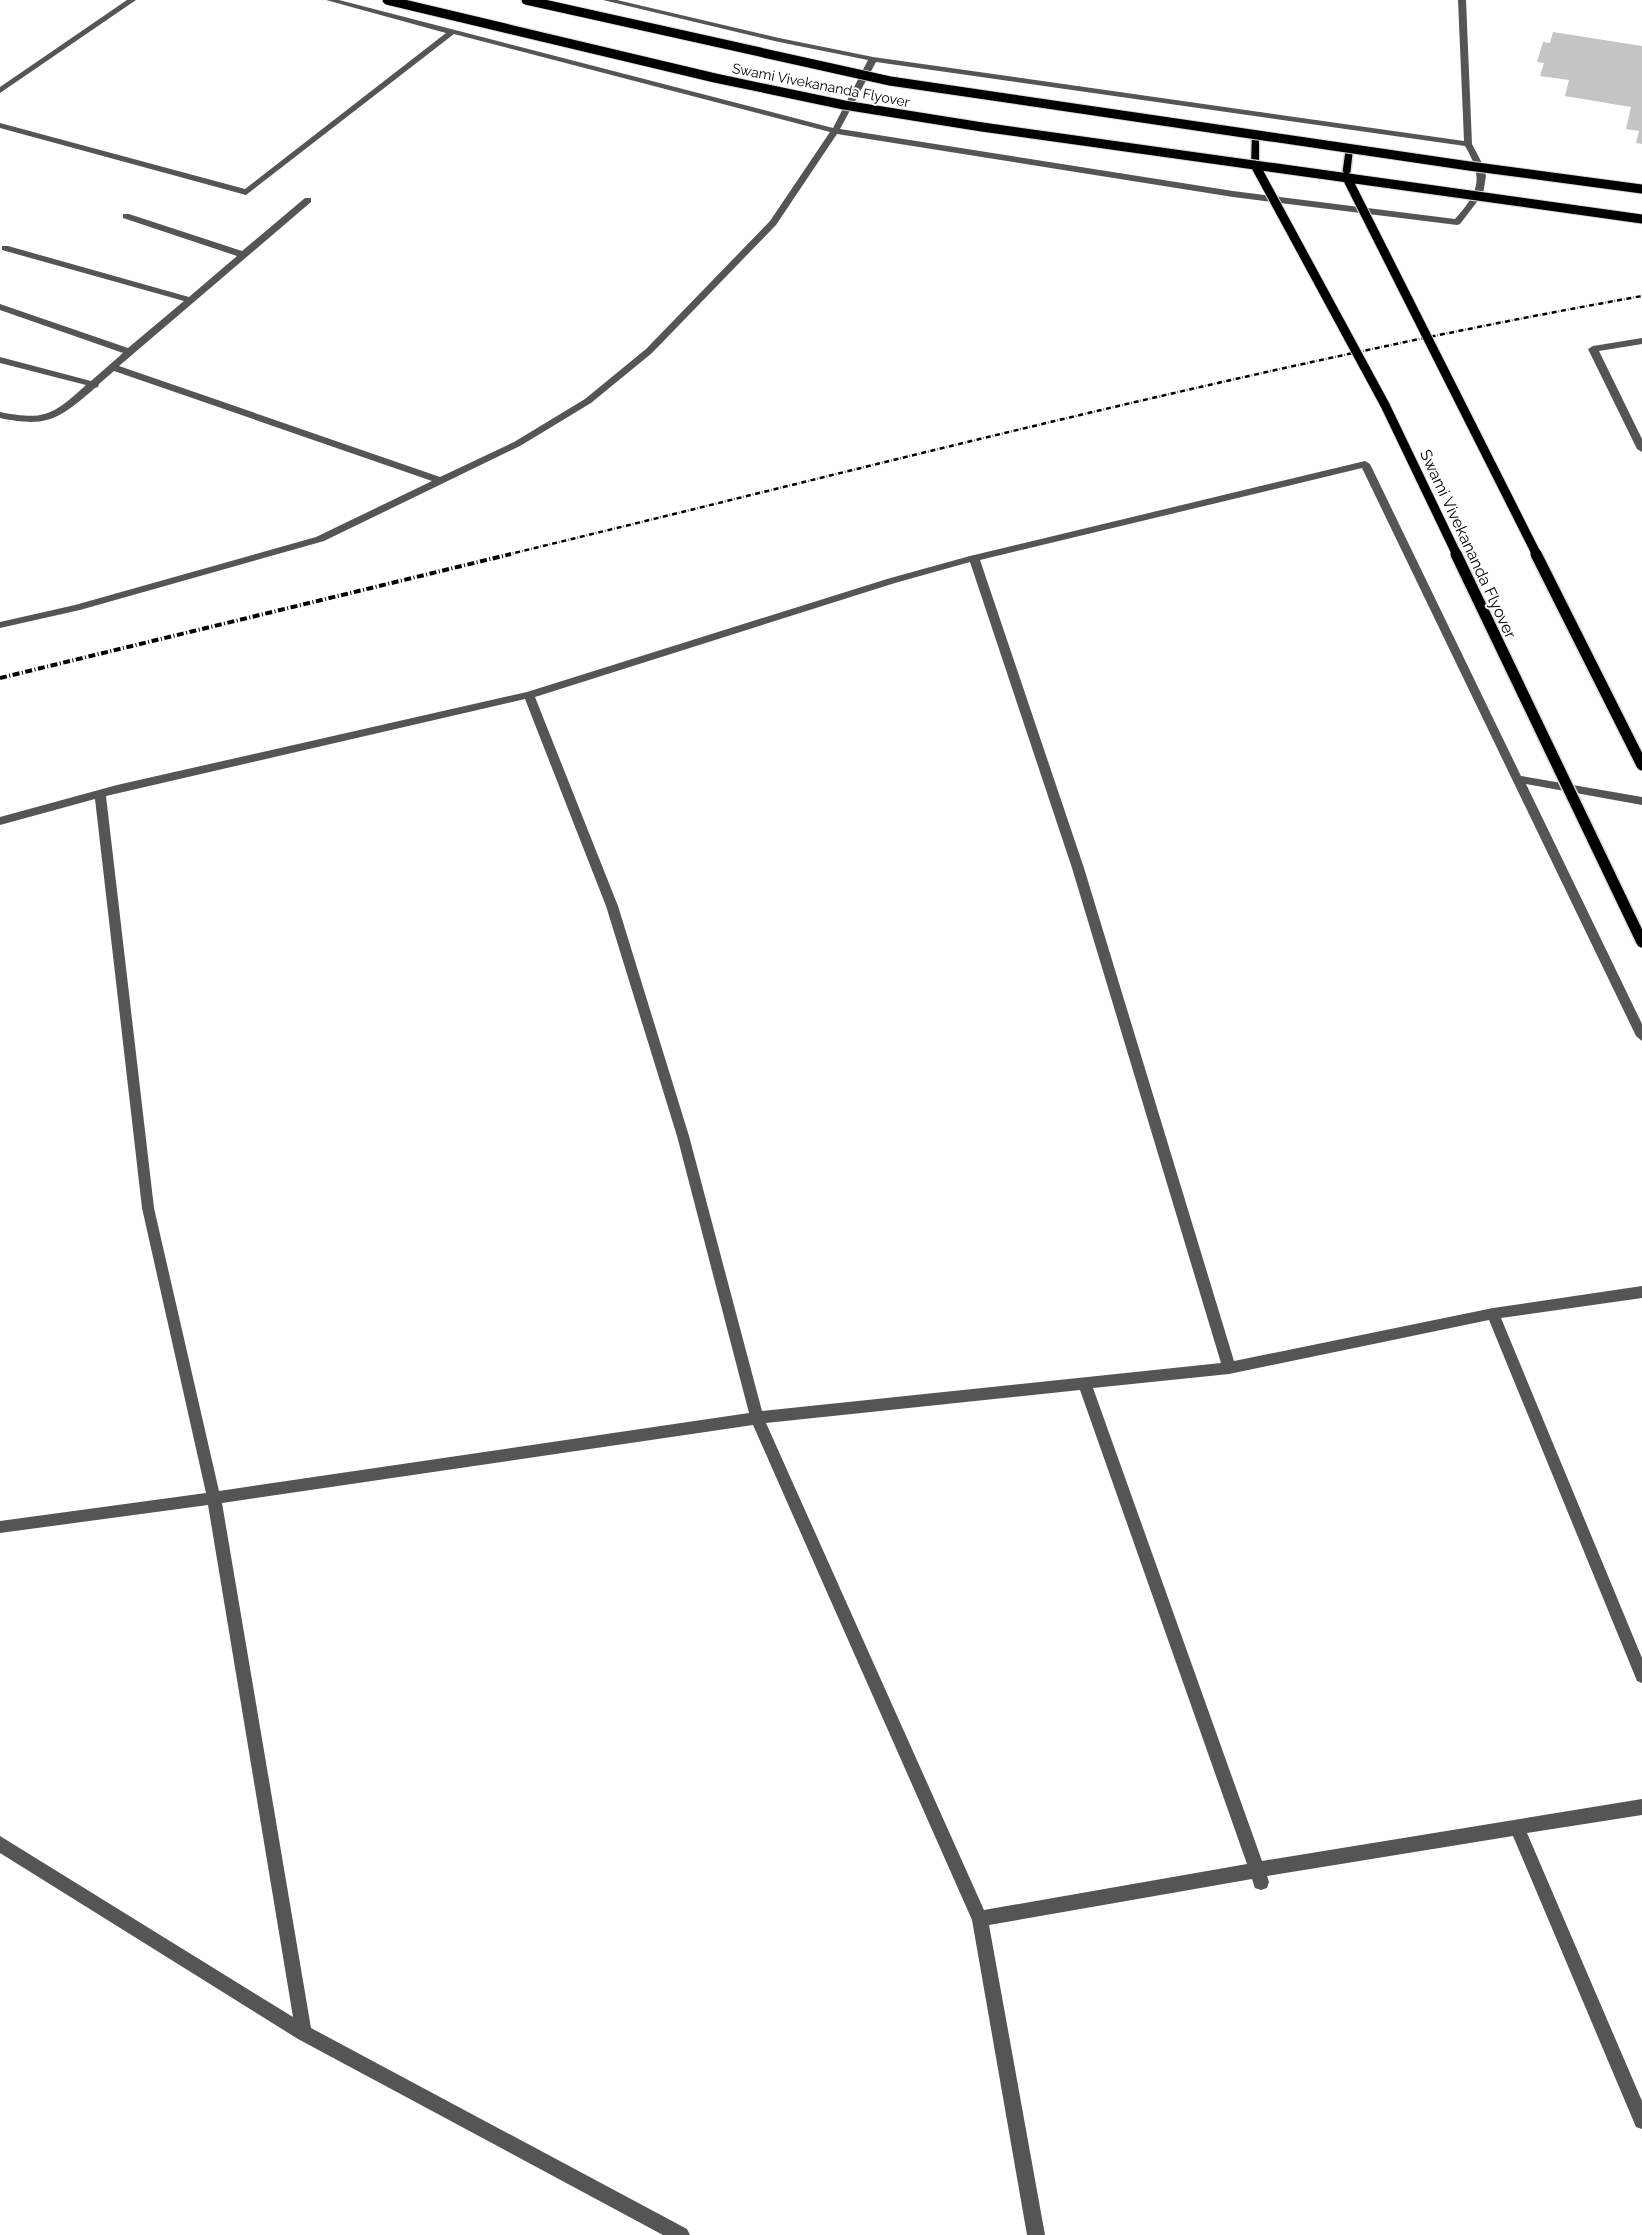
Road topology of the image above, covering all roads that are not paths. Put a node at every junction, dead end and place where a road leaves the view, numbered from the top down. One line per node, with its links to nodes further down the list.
1 (132, 0): 9 (street)
2 (330, 0): 7 (street)
3 (387, 0): 15 (main road, Swami Vivekananda Flyover, bridge)
4 (526, 0): 12 (main road, Swami Vivekananda Flyover, bridge)
5 (607, 0): 8 (street)
6 (1462, 0): 13 (street)
7 (452, 32): 10 (street); 11 (street)
8 (873, 59): 11 (street); 13 (street)
9 (0, 91)
10 (0, 125)
11 (835, 131): 13 (street); 32 (street)
12 (1255, 135): 14 (main road, Swami Vivekananda Flyover, bridge); 15 (main road, Swami Vivekananda Flyover)
13 (1468, 144)
14 (1349, 149): 16 (main road); 17 (main road, Swami Vivekananda Flyover, bridge)
15 (1255, 165): 16 (main road, Swami Vivekananda Flyover, bridge); 41 (main road, Swami Vivekananda Flyover, bridge)
16 (1346, 176): 20 (main road, Swami Vivekananda Flyover, bridge); 36 (main road, bridge)
17 (1642, 189)
18 (308, 200): 22 (street)
19 (126, 216): 22 (street)
20 (1642, 219)
21 (5, 248): 23 (street)
22 (244, 255): 23 (street)
23 (191, 300): 26 (street)
24 (0, 307): 26 (street)
25 (1642, 341): 31 (street)
26 (129, 352): 28 (street)
27 (0, 360): 29 (street)
28 (112, 367): 29 (street); 32 (street)
29 (95, 385): 30 (street)
30 (0, 415)
31 (1642, 449)
32 (441, 481): 34 (street)
33 (974, 558): 35 (street); 37 (street); 45 (street)
34 (0, 626)
35 (529, 695): 38 (street); 47 (street)
36 (1642, 765)
37 (1518, 780): 39 (street); 42 (street)
38 (100, 794): 40 (street); 48 (street)
39 (1642, 801)
40 (0, 821)
41 (1642, 942)
42 (1642, 1036)
43 (1642, 1292): 44 (street)
44 (1493, 1314): 45 (street); 50 (street)
45 (1228, 1368): 46 (street)
46 (1084, 1383): 47 (street); 54 (street)
47 (758, 1418): 48 (street); 55 (street)
48 (214, 1498): 49 (street); 56 (street)
49 (0, 1527)
50 (1642, 1676)
51 (1642, 1807): 52 (street)
52 (1517, 1828): 54 (street); 57 (street)
53 (0, 1844): 56 (street)
54 (1259, 1876): 55 (street)
55 (980, 1919): 59 (street)
56 (304, 2033): 58 (street)
57 (1642, 2121)
58 (681, 2235)
59 (1036, 2235)

